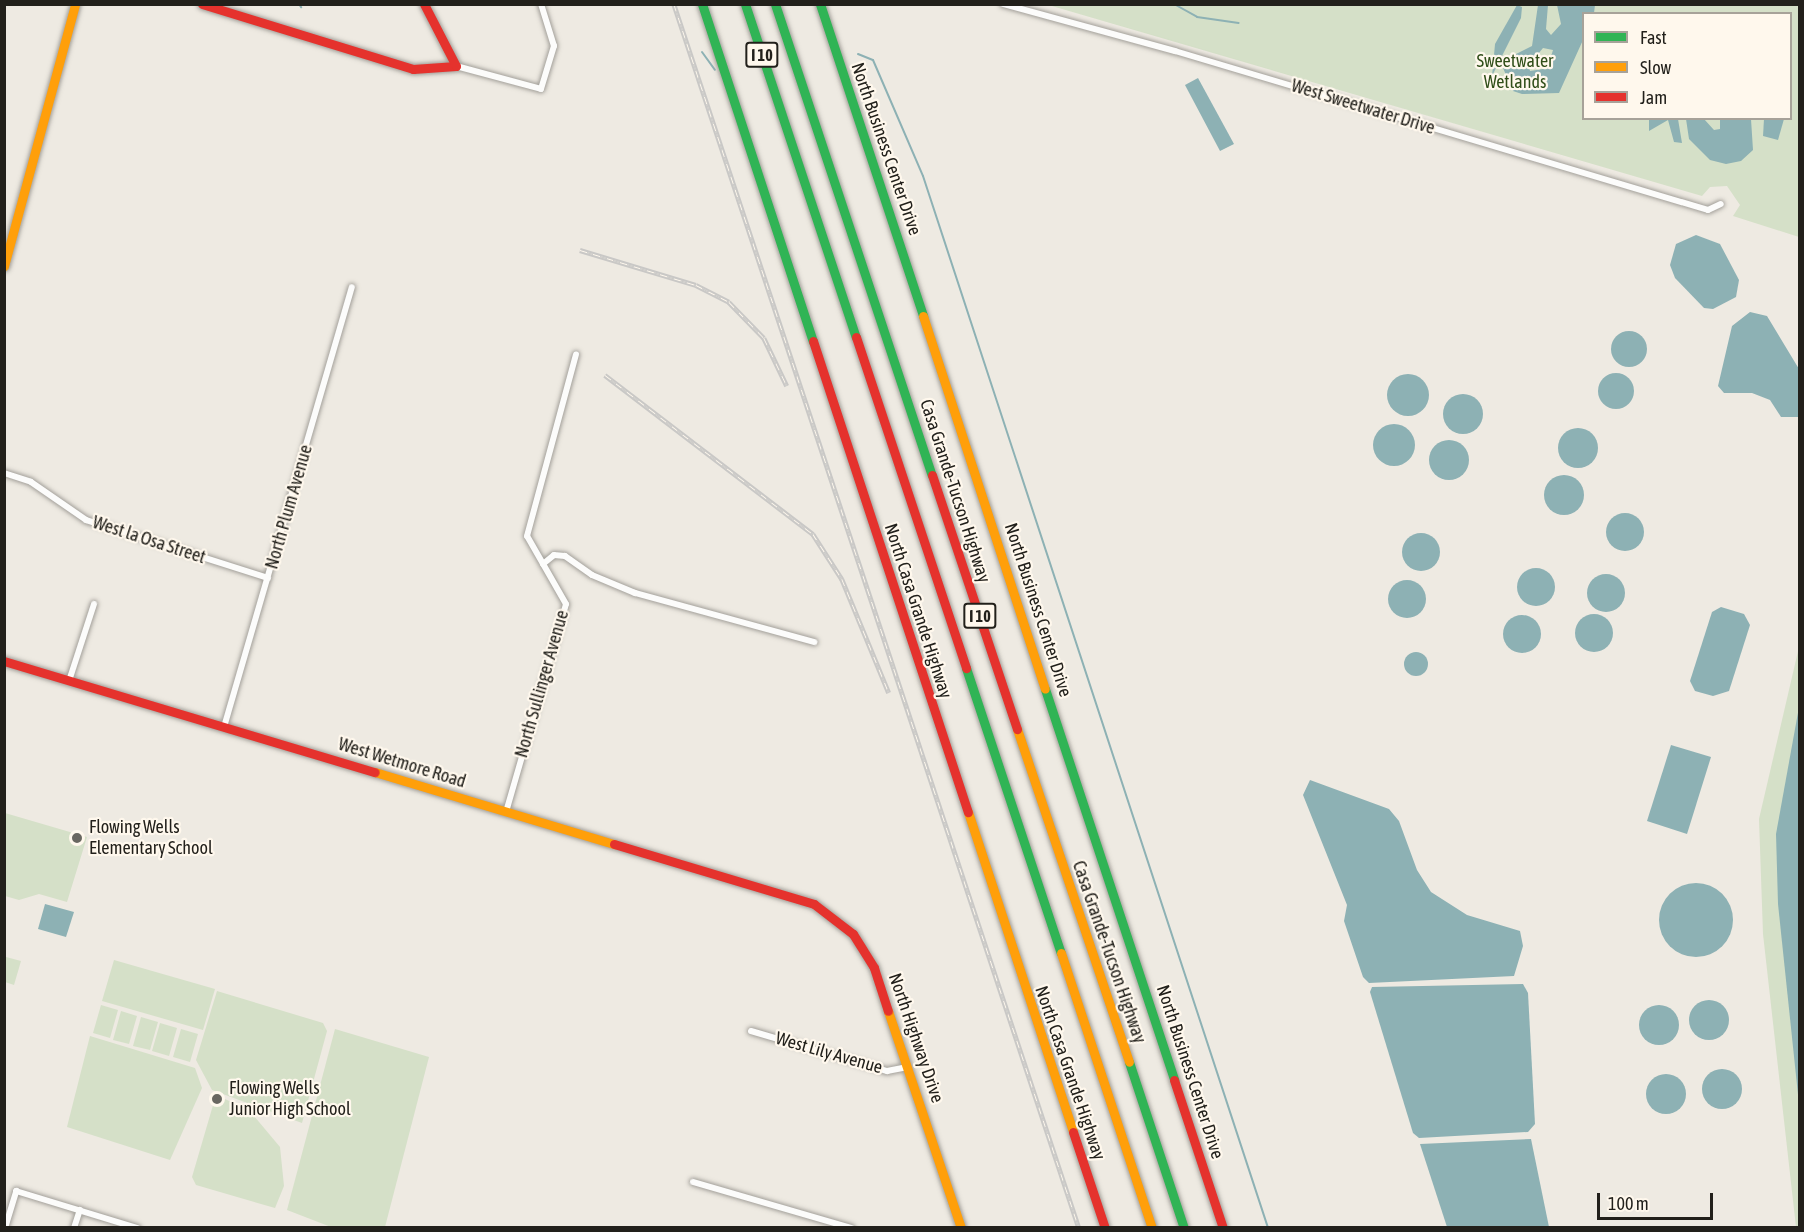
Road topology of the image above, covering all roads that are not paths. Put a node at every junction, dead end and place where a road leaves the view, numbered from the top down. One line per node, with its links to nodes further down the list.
1 (75, 4): 12 (main road)
2 (202, 4): 10 (main road)
3 (424, 4): 10 (main road)
4 (541, 4): 10 (street)
5 (702, 4): 35 (main road, North Casa Grande Highway)
6 (745, 4): 27 (main road, I 10)
7 (775, 4): 38 (main road, Casa Grande-Tucson Highway / I 10)
8 (820, 4): 39 (main road, North Business Center Drive)
9 (1003, 4): 11 (street, West Sweetwater Drive)
10 (456, 66)
11 (1721, 204)
12 (4, 266)
13 (352, 287): 17 (street, North Plum Avenue)
14 (576, 354): 16 (street, North Sullinger Avenue)
15 (4, 473): 17 (street, West la Osa Street)
16 (543, 564): 19 (street); 23 (street, North Sullinger Avenue)
17 (268, 578): 22 (street, North Plum Avenue)
18 (94, 604): 21 (street)
19 (814, 642)
20 (4, 661): 21 (main road, West Wetmore Road)
21 (69, 681): 22 (main road, West Wetmore Road)
22 (224, 727): 23 (main road, West Wetmore Road)
23 (506, 812): 24 (main road, West Wetmore Road)
24 (790, 896): 26 (main road, North Highway Drive)
25 (751, 1031): 26 (street, West Lily Avenue)
26 (908, 1067): 34 (main road, North Highway Drive)
27 (1132, 1170): 36 (main road); 37 (main road, I 10)
28 (693, 1182): 33 (street)
29 (80, 1210): 30 (street); 31 (street); 32 (street)
30 (4, 1227)
31 (74, 1227)
32 (136, 1227)
33 (851, 1227)
34 (961, 1227)
35 (1105, 1227)
36 (1146, 1227)
37 (1152, 1227)
38 (1184, 1227)
39 (1223, 1227)

